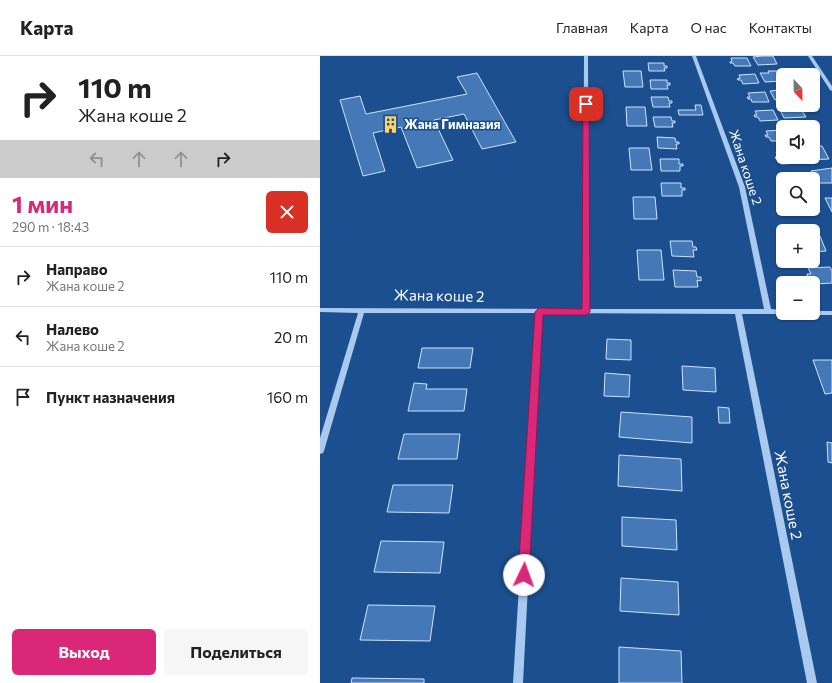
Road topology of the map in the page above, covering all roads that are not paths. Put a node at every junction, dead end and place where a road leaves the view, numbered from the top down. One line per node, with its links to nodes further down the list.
1 (586, 56): 8 (street)
2 (694, 56): 9 (street, Жана коше 2)
3 (810, 56): 4 (street)
4 (832, 90)
5 (320, 310): 6 (street, Жана коше 2)
6 (362, 310): 7 (street, Жана коше 2); 14 (street)
7 (539, 312): 8 (street, Жана коше 2); 15 (street)
8 (586, 312): 11 (street, Жана коше 2)
9 (768, 312): 10 (street, Жана коше 2); 11 (street, Жана коше 2)
10 (776, 312)
11 (738, 313): 16 (street, Жана коше 2)
12 (820, 313): 13 (street)
13 (832, 313)
14 (320, 451)
15 (518, 683)
16 (812, 683)

